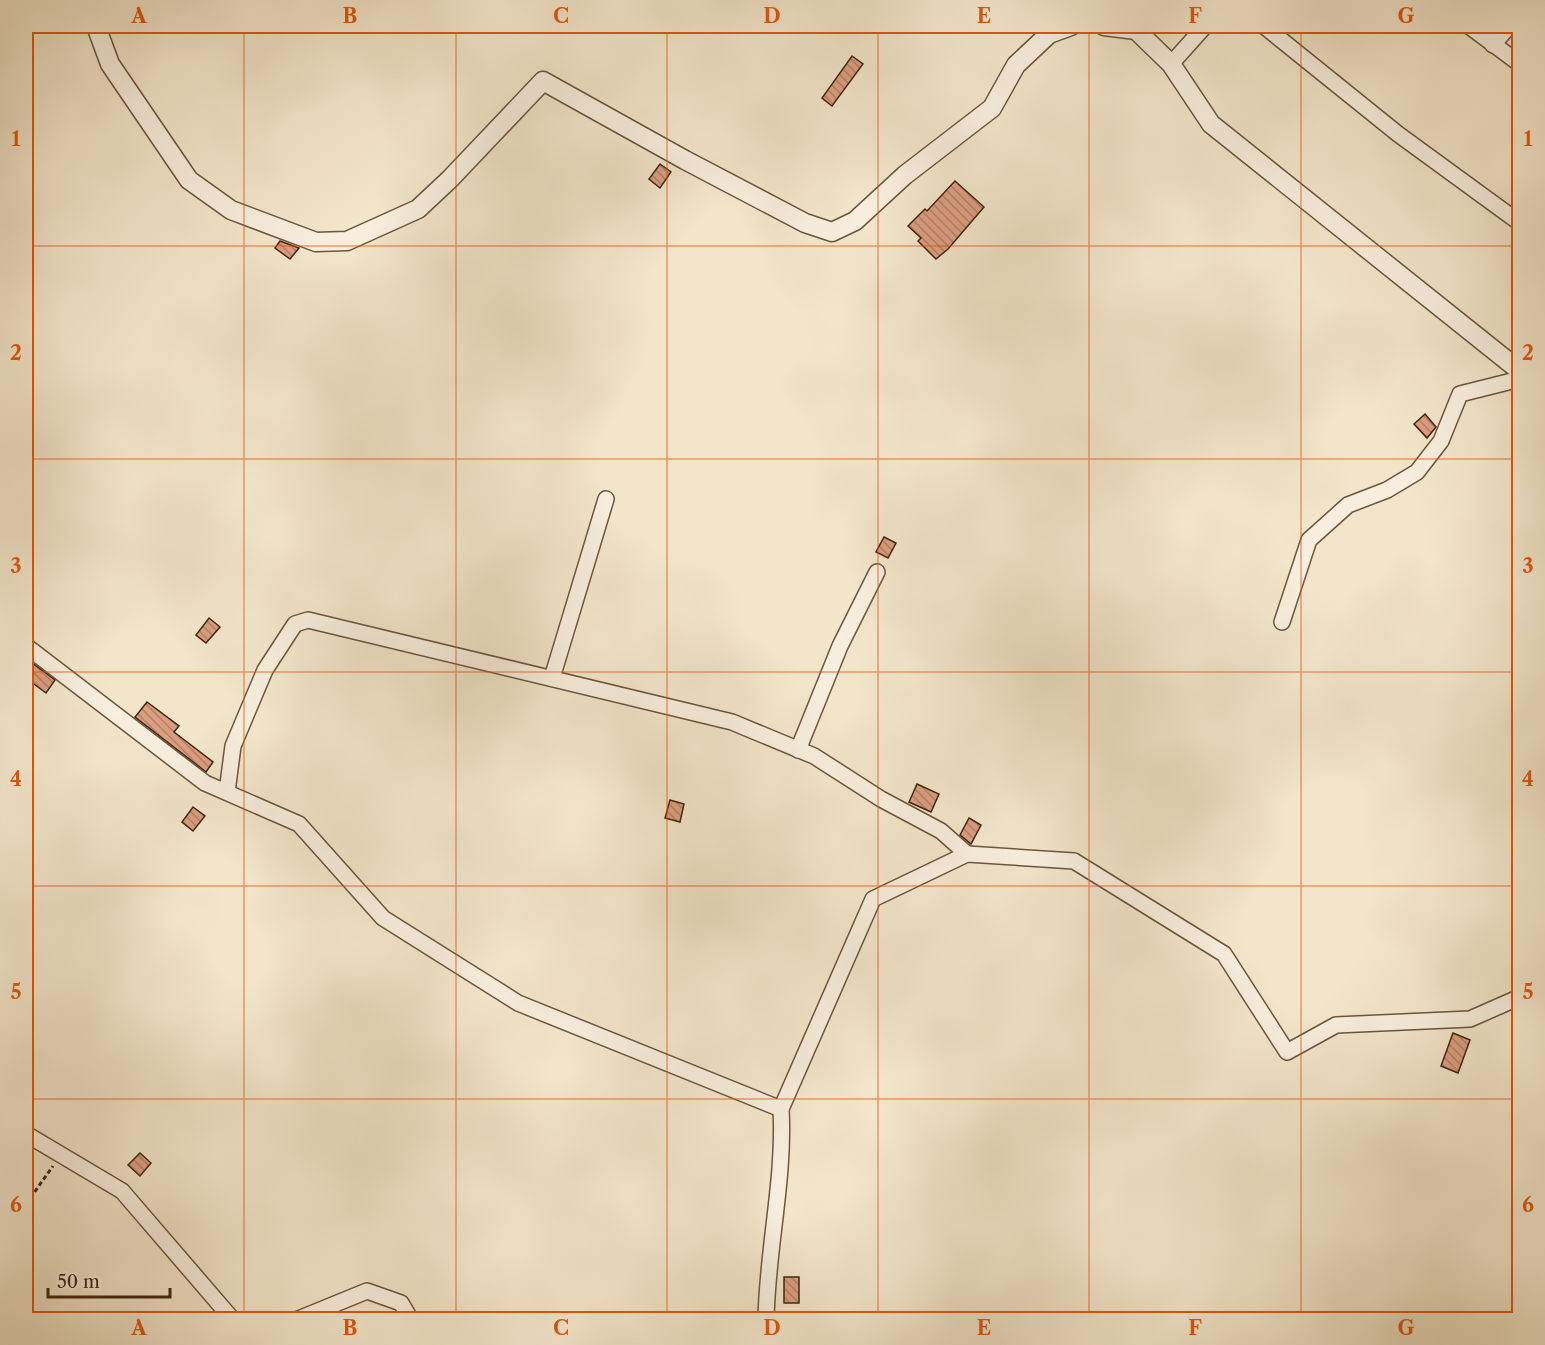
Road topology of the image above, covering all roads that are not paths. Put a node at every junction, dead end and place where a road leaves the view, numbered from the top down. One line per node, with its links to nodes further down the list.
1 (96, 26): 2 (street)
2 (1071, 26)
3 (1104, 26): 9 (street)
4 (1205, 26): 9 (street)
5 (1264, 26): 11 (street)
6 (1469, 26): 8 (street)
7 (1509, 26): 8 (street)
8 (1493, 45): 10 (street)
9 (1171, 64): 12 (street)
10 (1520, 64)
11 (1520, 223)
12 (1520, 371)
13 (1520, 379): 16 (street)
14 (606, 499): 18 (street)
15 (877, 572): 19 (street)
16 (1282, 622)
17 (26, 646): 20 (street)
18 (552, 678): 19 (street); 20 (street)
19 (798, 750): 21 (street)
20 (226, 792): 23 (street)
21 (967, 854): 22 (street); 23 (street)
22 (1520, 997)
23 (781, 1109): 28 (street)
24 (26, 1134): 25 (street)
25 (234, 1320)
26 (296, 1320): 27 (street)
27 (411, 1320)
28 (766, 1320)

